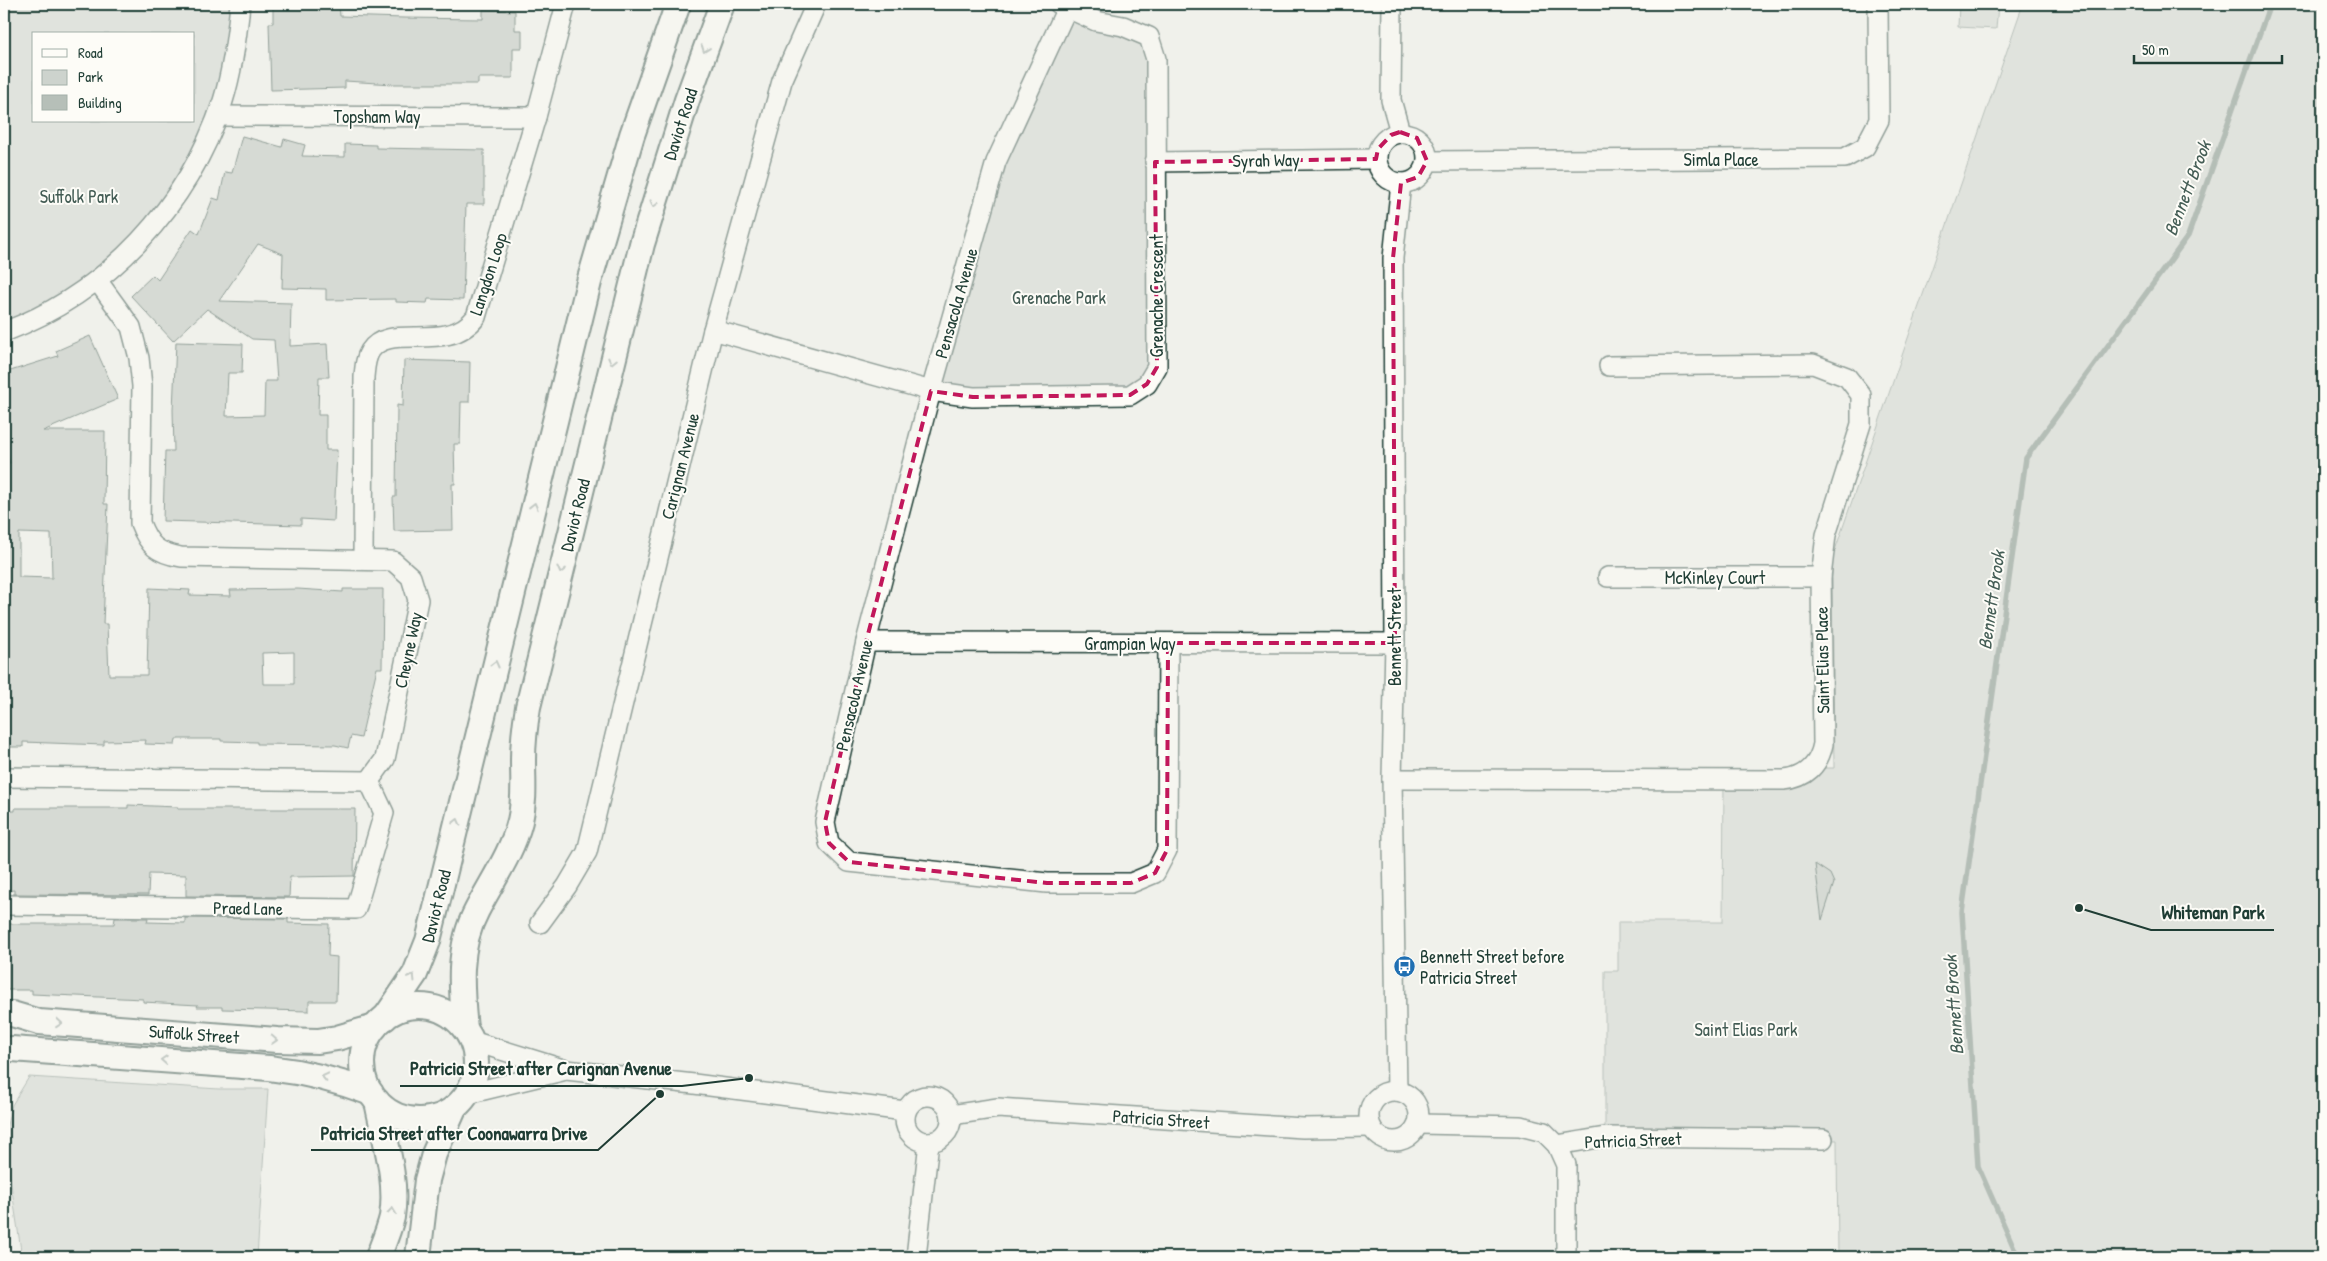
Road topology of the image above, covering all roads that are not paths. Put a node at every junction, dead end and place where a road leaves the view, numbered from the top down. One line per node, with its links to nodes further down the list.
1 (240, 4): 9 (street)
2 (566, 4): 10 (street, Langdon Loop)
3 (678, 4): 33 (street, Daviot Road, one-way to 3)
4 (722, 4): 34 (street, Daviot Road, one-way to 34)
5 (816, 4): 17 (street, Carignan Avenue)
6 (1392, 4): 11 (street)
7 (1878, 4): 13 (street, Simla Place)
8 (1063, 6): 14 (street, Grenache Crescent); 20 (street, Pensacola Avenue)
9 (218, 116): 10 (street, Topsham Way); 16 (street)
10 (536, 117): 21 (street, Langdon Loop)
11 (1400, 132): 12 (street); 13 (street)
12 (1376, 159): 14 (street, Syrah Way); 15 (street)
13 (1427, 161): 15 (street)
14 (1155, 162): 20 (street, Grenache Crescent)
15 (1401, 183): 26 (street, Bennett Street)
16 (97, 280): 18 (street); 21 (street, Cheyne Way)
17 (713, 330): 20 (street, Grenache Crescent); 31 (street, Carignan Avenue)
18 (4, 332)
19 (1609, 366): 23 (street, Saint Elias Place)
20 (931, 391): 24 (street, Pensacola Avenue)
21 (364, 559): 29 (street, Cheyne Way)
22 (1608, 577): 23 (street, McKinley Court)
23 (1821, 577): 28 (street, Saint Elias Place)
24 (866, 642): 25 (street, Grampian Way); 25 (street, Pensacola Avenue)
25 (1168, 643): 26 (street, Grampian Way)
26 (1395, 643): 28 (street, Bennett Street)
27 (4, 777): 29 (street)
28 (1392, 779): 37 (street, Bennett Street)
29 (369, 781): 30 (street, Praed Lane)
30 (4, 905)
31 (540, 924)
32 (8, 1009): 33 (street, Suffolk Street, one-way to 33); 35 (street)
33 (380, 1022): 34 (street); 38 (street)
34 (468, 1035): 36 (street); 39 (street)
35 (8, 1054): 38 (street, Suffolk Street, one-way to 35)
36 (566, 1070): 39 (street); 40 (street)
37 (1397, 1091): 42 (street); 43 (street)
38 (374, 1097): 39 (street); 47 (street, one-way to 38)
39 (460, 1101): 48 (street)
40 (905, 1112): 41 (street); 45 (street)
41 (951, 1115): 43 (street, Patricia Street); 45 (street)
42 (1419, 1124): 43 (street); 46 (street)
43 (1371, 1127)
44 (1823, 1139): 46 (street, Patricia Street)
45 (929, 1142): 49 (street)
46 (1557, 1145): 50 (street)
47 (378, 1257)
48 (418, 1257)
49 (916, 1257)
50 (1566, 1257)

